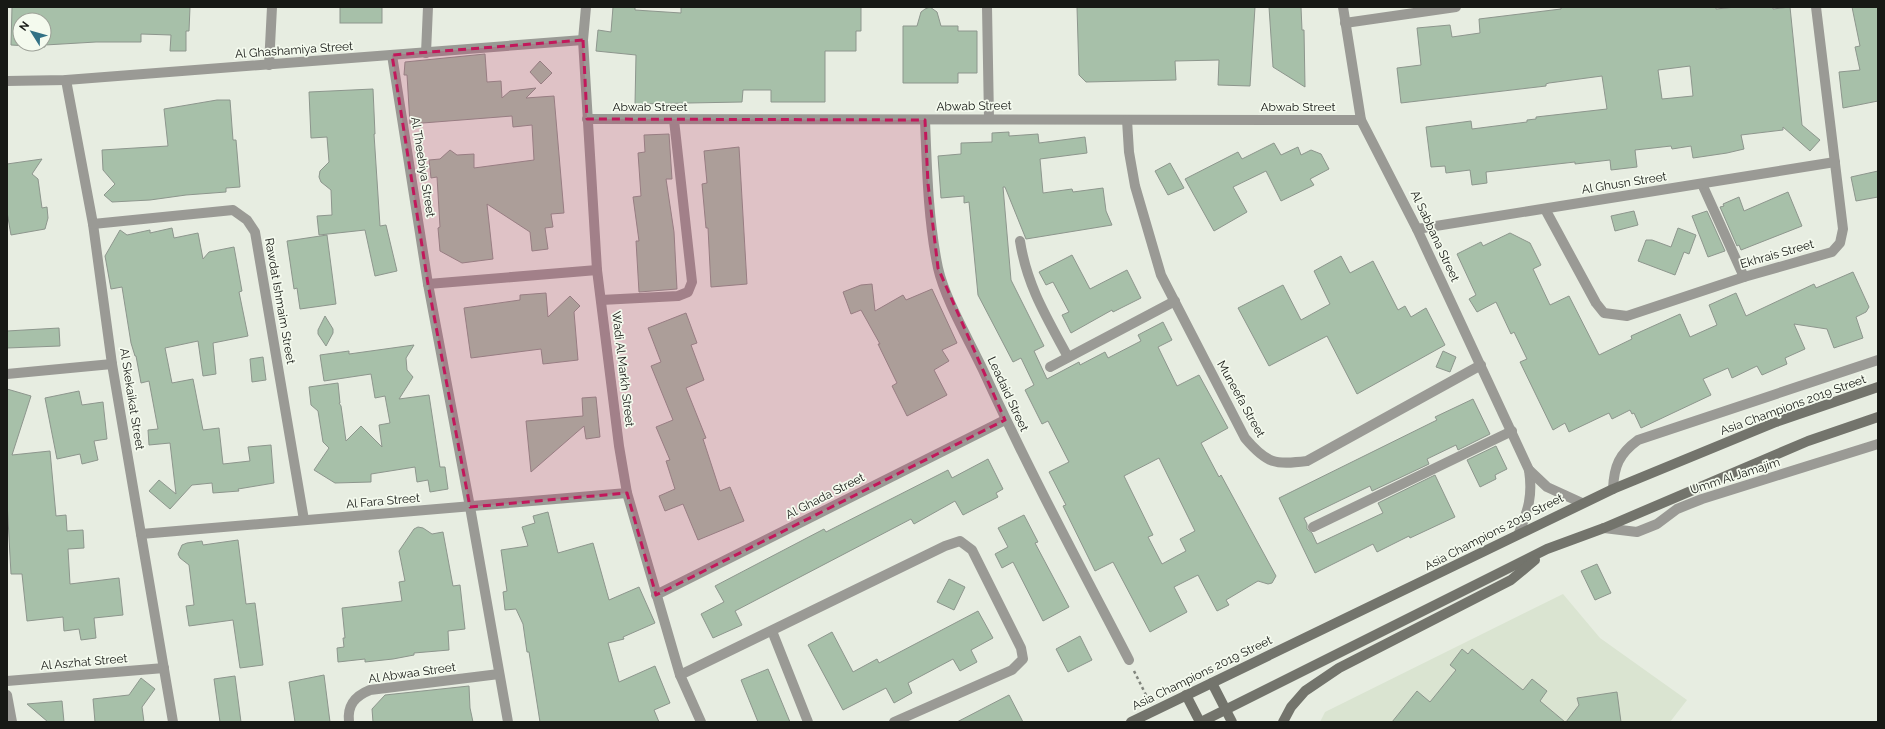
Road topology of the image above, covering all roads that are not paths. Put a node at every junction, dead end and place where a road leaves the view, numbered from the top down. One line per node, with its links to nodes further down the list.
1 (272, 7): 12 (street)
2 (428, 7): 10 (street)
3 (586, 7): 9 (street, Wadi Al Markh Street)
4 (987, 7): 16 (street)
5 (1343, 7): 8 (street, Al Sabbana Street)
6 (1456, 7): 8 (street)
7 (1816, 7): 21 (street, Ekhrais Street)
8 (1345, 23): 20 (street, Al Sabbana Street)
9 (583, 40): 10 (street, Al Ghashamiya Street); 15 (street, Wadi Al Markh Street)
10 (426, 53): 11 (street, Al Ghashamiya Street)
11 (392, 55): 12 (street, Al Ghashamiya Street); 29 (street, Al Theebiya Street)
12 (269, 65): 13 (street, Al Ghashamiya Street)
13 (66, 80): 14 (street, Al Ghashamiya Street); 24 (street, Al Skekaikat Street)
14 (7, 81)
15 (587, 119): 17 (street, Abwab Street); 27 (street, Wadi Al Markh Street)
16 (989, 119): 18 (street, Abwab Street); 19 (street, Abwab Street)
17 (674, 120): 18 (street, Abwab Street); 30 (street)
18 (925, 120): 40 (street, Leadaid Street)
19 (1127, 120): 20 (street, Abwab Street); 31 (street, Muneefa Street)
20 (1361, 120): 25 (street, Al Sabbana Street)
21 (1835, 162): 22 (street, Al Ghusn Street); 28 (street, Ekhrais Street)
22 (1702, 184): 23 (street, Al Ghusn Street); 28 (street)
23 (1545, 209): 25 (street, Al Ghusn Street); 28 (street, Ekhrais Street)
24 (93, 224): 34 (street, Al Skekaikat Street); 48 (street, Rawdat Ishmaim Street)
25 (1417, 229): 35 (street, Al Sabbana Street)
26 (1020, 241): 32 (street)
27 (597, 270): 29 (street); 30 (street, Wadi Al Markh Street)
28 (1744, 277)
29 (428, 284): 47 (street, Al Theebiya Street)
30 (601, 300): 45 (street, Wadi Al Markh Street)
31 (1175, 301): 32 (street); 35 (street, Muneefa Street)
32 (1068, 358): 36 (street)
33 (1878, 360): 44 (street)
34 (112, 364): 37 (street); 52 (street, Al Skekaikat Street)
35 (1481, 365): 41 (street, Al Sabbana Street)
36 (1050, 367)
37 (7, 374)
38 (1878, 388): 44 (main road, Asia Champions 2019 Street)
39 (1878, 417): 50 (main road)
40 (1006, 420): 54 (street, Al Ghada Street); 56 (street, Leadaid Street)
41 (1512, 431): 43 (street, Al Sabbana Street); 49 (street)
42 (1878, 444): 50 (street, Umm Al Jamajim)
43 (1529, 470): 46 (street, Al Sabbana Street); 51 (street, Al Sabbana Street)
44 (1613, 489): 46 (main road, Asia Champions 2019 Street)
45 (627, 493): 47 (street, Al Fara Street); 54 (street, Wadi Al Markh Street)
46 (1582, 503): 51 (main road, Asia Champions 2019 Street)
47 (470, 506): 48 (street, Al Fara Street); 58 (street)
48 (304, 520): 52 (street, Al Fara Street)
49 (1313, 527)
50 (1604, 528): 53 (main road)
51 (1519, 533): 61 (main road, Asia Champions 2019 Street)
52 (141, 534): 57 (street, Al Skekaikat Street)
53 (1547, 549): 64 (main road); 75 (main road)
54 (656, 595): 59 (street, Wadi Al Markh Street)
55 (772, 631): 59 (street); 70 (street); 71 (street)
56 (1129, 660)
57 (164, 668): 60 (street, Al Aszhat Street); 66 (street, Al Skekaikat Street)
58 (499, 674): 67 (street, Al Abwaa Street); 68 (street)
59 (680, 675): 69 (street, Wadi Al Markh Street)
60 (7, 681)
61 (1212, 683): 63 (main road, Asia Champions 2019 Street); 64 (main road)
62 (7, 695): 65 (street)
63 (1186, 695): 72 (main road, Asia Champions 2019 Street); 73 (main road)
64 (1225, 710): 73 (main road); 74 (main road)
65 (12, 722)
66 (173, 722)
67 (350, 722)
68 (508, 722)
69 (702, 722)
70 (808, 722)
71 (894, 722)
72 (1131, 722)
73 (1200, 722)
74 (1232, 722)
75 (1283, 722)

